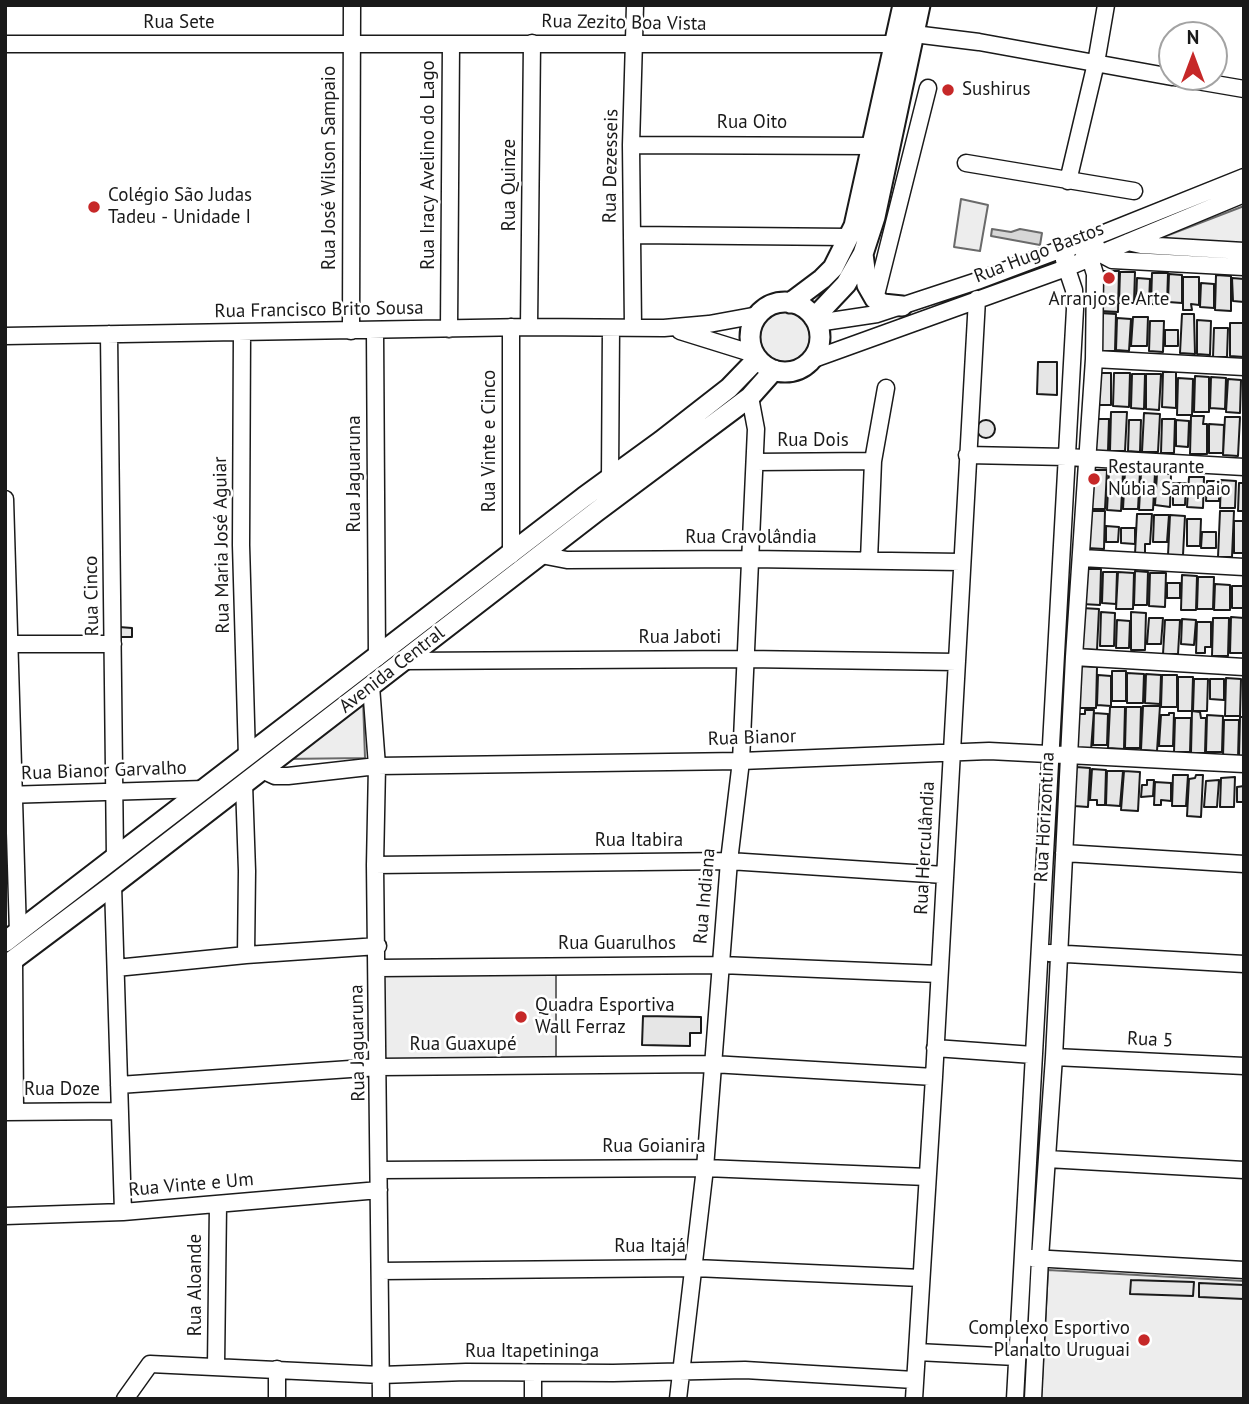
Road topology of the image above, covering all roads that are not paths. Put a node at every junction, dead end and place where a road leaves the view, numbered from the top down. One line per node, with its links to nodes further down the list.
1 (352, 5): 9 (street, Rua José Wilson Sampaio)
2 (635, 5): 12 (street, Rua Dezesseis)
3 (903, 5): 11 (main road)
4 (920, 5): 6 (main road)
5 (1106, 5): 13 (street)
6 (914, 34): 13 (street); 29 (main road)
7 (532, 43): 10 (street, Rua Zezito Boa Vista); 12 (street, Rua Zezito Boa Vista); 40 (street, Rua Quinze)
8 (5, 44): 9 (street, Rua Sete)
9 (352, 44): 10 (street, Rua Zezito Boa Vista); 45 (street, Rua José Wilson Sampaio)
10 (451, 44): 44 (street, Rua Iracy Avelino do Lago)
11 (895, 44): 12 (street, Rua Zezito Boa Vista); 17 (main road)
12 (635, 45): 16 (street, Rua Dezesseis)
13 (1096, 63): 14 (street); 20 (street)
14 (1158, 74)
15 (929, 88): 33 (street)
16 (631, 145): 17 (street, Rua Oito); 24 (street, Rua Dezesseis)
17 (873, 146): 25 (main road)
18 (967, 163): 20 (street)
19 (1244, 177): 23 (street)
20 (1068, 181): 21 (street)
21 (1133, 191)
22 (1244, 194): 26 (street, Rua Hugo Bastos)
23 (1104, 233): 26 (street); 27 (street); 30 (street, Rua Horizontina)
24 (632, 235): 25 (street); 41 (street, Rua Dezesseis)
25 (849, 237): 35 (main road)
26 (1128, 242): 28 (street); 30 (street, Rua Hugo Bastos)
27 (1073, 245): 30 (street); 32 (street); 36 (street)
28 (1244, 251)
29 (863, 254): 33 (main road); 38 (main road)
30 (1094, 256): 31 (street); 32 (street, Rua Hugo Bastos); 51 (street, Rua Horizontina)
31 (1244, 267)
32 (1066, 268): 34 (street, Rua Hugo Bastos); 58 (street, Rua Horizontina)
33 (875, 299): 36 (main road)
34 (977, 299): 52 (street, Rua Hugo Bastos); 57 (street, Rua Herculândia)
35 (790, 303): 37 (main road); 38 (main road)
36 (901, 306): 38 (street)
37 (758, 315): 43 (street); 50 (main road)
38 (816, 321): 52 (main road)
39 (511, 327): 40 (street, Rua Francisco Brito Sousa); 44 (street, Rua Francisco Brito Sousa); 66 (street, Rua Vinte e Cinco)
40 (529, 327): 42 (street, Rua Francisco Brito Sousa)
41 (633, 327): 42 (street, Rua Francisco Brito Sousa); 43 (street, Rua Francisco Brito Sousa)
42 (611, 328): 63 (street)
43 (664, 328): 50 (street)
44 (449, 329): 46 (street, Rua Francisco Brito Sousa)
45 (351, 331): 46 (street, Rua Francisco Brito Sousa); 47 (street, Rua Francisco Brito Sousa)
46 (375, 331): 76 (street, Rua Jaguaruna)
47 (242, 332): 48 (street, Rua Francisco Brito Sousa); 86 (street, Rua Maria José Aguiar)
48 (109, 334): 49 (street, Rua Francisco Brito Sousa); 74 (street, Rua Cinco)
49 (5, 336)
50 (756, 357): 54 (main road); 63 (main road, Avenida Central)
51 (1094, 359): 53 (street); 59 (street, Rua Horizontina)
52 (811, 360): 54 (main road)
53 (1244, 366)
54 (774, 370): 56 (main road, Avenida Central)
55 (886, 388): 60 (street)
56 (750, 397): 61 (street, Rua Indiana); 65 (main road, Avenida Central)
57 (967, 454): 58 (street); 71 (street, Rua Herculândia)
58 (1067, 457): 59 (street); 83 (street, Rua Horizontina)
59 (1088, 458): 62 (street); 68 (street, Rua Horizontina)
60 (873, 461): 61 (street, Rua Dois); 70 (street)
61 (755, 462): 69 (street, Rua Indiana)
62 (1244, 467)
63 (610, 478): 65 (main road, Avenida Central)
64 (5, 499): 73 (street)
65 (590, 505): 66 (main road, Avenida Central); 67 (main road, Avenida Central)
66 (511, 555): 76 (main road, Avenida Central)
67 (541, 555): 69 (street, Rua Cravolândia); 78 (main road, Avenida Central)
68 (1082, 558): 72 (street); 75 (street, Rua Horizontina)
69 (750, 559): 70 (street, Rua Cravolândia); 77 (street, Rua Indiana)
70 (869, 560): 71 (street, Rua Cravolândia)
71 (961, 562): 79 (street, Rua Herculândia)
72 (1244, 567)
73 (7, 644): 74 (street); 92 (street)
74 (113, 644): 91 (street, Rua Cinco)
75 (1074, 657): 80 (street); 84 (street, Rua Horizontina)
76 (377, 658): 86 (main road, Avenida Central)
77 (746, 659): 78 (street, Rua Jaboti); 79 (street, Rua Jaboti); 85 (street, Rua Indiana)
78 (403, 662): 81 (main road, Avenida Central)
79 (957, 662): 82 (street, Rua Herculândia)
80 (1244, 667)
81 (371, 686): 86 (main road, Avenida Central); 88 (street, Rua Jaguaruna)
82 (952, 751): 83 (street, Rua Bianor); 85 (street, Rua Bianor); 98 (street, Rua Herculândia)
83 (1050, 752): 84 (street, Rua Bianor); 102 (street, Rua Horizontina)
84 (1069, 754): 87 (street, Rua Bianor); 93 (street, Rua Horizontina)
85 (741, 761): 88 (street, Rua Bianor); 95 (street, Rua Indiana)
86 (255, 764): 88 (street, Rua Bianor); 89 (main road, Avenida Central); 90 (main road, Avenida Central)
87 (1244, 764)
88 (377, 766): 97 (street, Rua Jaguaruna)
89 (244, 784): 99 (main road, Avenida Central); 104 (street)
90 (204, 789): 91 (street, Rua Bianor Garvalho); 94 (main road, Avenida Central)
91 (114, 791): 92 (street, Rua Bianor Garvalho); 94 (street, Rua Cinco)
92 (10, 795): 101 (street)
93 (1064, 853): 96 (street); 103 (street, Rua Horizontina)
94 (115, 858): 101 (main road, Avenida Central)
95 (729, 862): 97 (street, Rua Itabira); 98 (street, Rua Itabira); 106 (street, Rua Indiana)
96 (1244, 864)
97 (375, 865): 100 (street, Rua Jaguaruna)
98 (944, 875): 109 (street, Rua Herculândia)
99 (113, 885): 101 (main road, Avenida Central); 107 (street)
100 (378, 946): 104 (street); 108 (street, Rua Jaguaruna)
101 (10, 950): 119 (street)
102 (1039, 952): 103 (street); 111 (street, Rua Horizontina)
103 (1059, 953): 105 (street); 112 (street, Rua Horizontina)
104 (246, 954): 107 (street)
105 (1244, 964)
106 (720, 965): 108 (street, Rua Guarulhos); 109 (street, Rua Guarulhos); 113 (street, Rua Indiana)
107 (116, 968): 117 (street)
108 (378, 968): 115 (street, Rua Jaguaruna)
109 (939, 975): 110 (street, Rua Herculândia)
110 (934, 1048): 111 (street); 116 (street, Rua Herculândia)
111 (1034, 1055): 129 (street, Rua Horizontina)
112 (1054, 1057): 114 (street, Rua 5); 120 (street, Rua Horizontina)
113 (712, 1064): 115 (street, Rua Guaxupé); 116 (street, Rua Guaxupé); 121 (street, Rua Indiana)
114 (1244, 1066)
115 (379, 1067): 117 (street, Rua Guaxupé); 122 (street, Rua Jaguaruna)
116 (934, 1077): 124 (street, Rua Herculândia)
117 (119, 1086): 118 (street)
118 (120, 1111): 119 (street, Rua Doze); 127 (street)
119 (10, 1112)
120 (1047, 1160): 123 (street); 130 (street, Rua Horizontina)
121 (705, 1168): 122 (street, Rua Goianira); 124 (street, Rua Goianira); 131 (street, Rua Indiana)
122 (380, 1170): 125 (street, Rua Jaguaruna)
123 (1244, 1171)
124 (927, 1177): 134 (street, Rua Herculândia)
125 (379, 1189): 126 (street, Rua Vinte e Um); 133 (street, Rua Jaguaruna)
126 (218, 1205): 127 (street, Rua Vinte e Um); 137 (street, Rua Aloande)
127 (123, 1212): 128 (street, Rua Vinte e Um)
128 (5, 1216)
129 (1022, 1258): 130 (street); 136 (street, Rua Horizontina)
130 (1040, 1258): 132 (street); 150 (street, Rua Horizontina)
131 (695, 1268): 133 (street, Rua Itajá); 134 (street, Rua Itajá); 139 (street, Rua Indiana)
132 (1244, 1270)
133 (380, 1271): 141 (street, Rua Jaguaruna)
134 (921, 1278): 135 (street, Rua Herculândia)
135 (917, 1352): 136 (street); 142 (street, Rua Herculândia)
136 (1016, 1357): 149 (street, Rua Horizontina)
137 (216, 1366): 138 (street, Rua Itapetininga); 143 (street, Rua Itapetininga)
138 (277, 1369): 141 (street, Rua Itapetininga); 144 (street)
139 (682, 1371): 140 (street, Rua Itapetininga); 142 (street, Rua Itapetininga); 147 (street, Rua Indiana)
140 (533, 1373): 141 (street, Rua Itapetininga); 146 (street)
141 (381, 1375): 145 (street, Rua Jaguaruna)
142 (914, 1380): 148 (street, Rua Herculândia)
143 (125, 1399)
144 (277, 1399)
145 (381, 1399)
146 (533, 1399)
147 (678, 1399)
148 (914, 1399)
149 (1014, 1399)
150 (1032, 1399)

